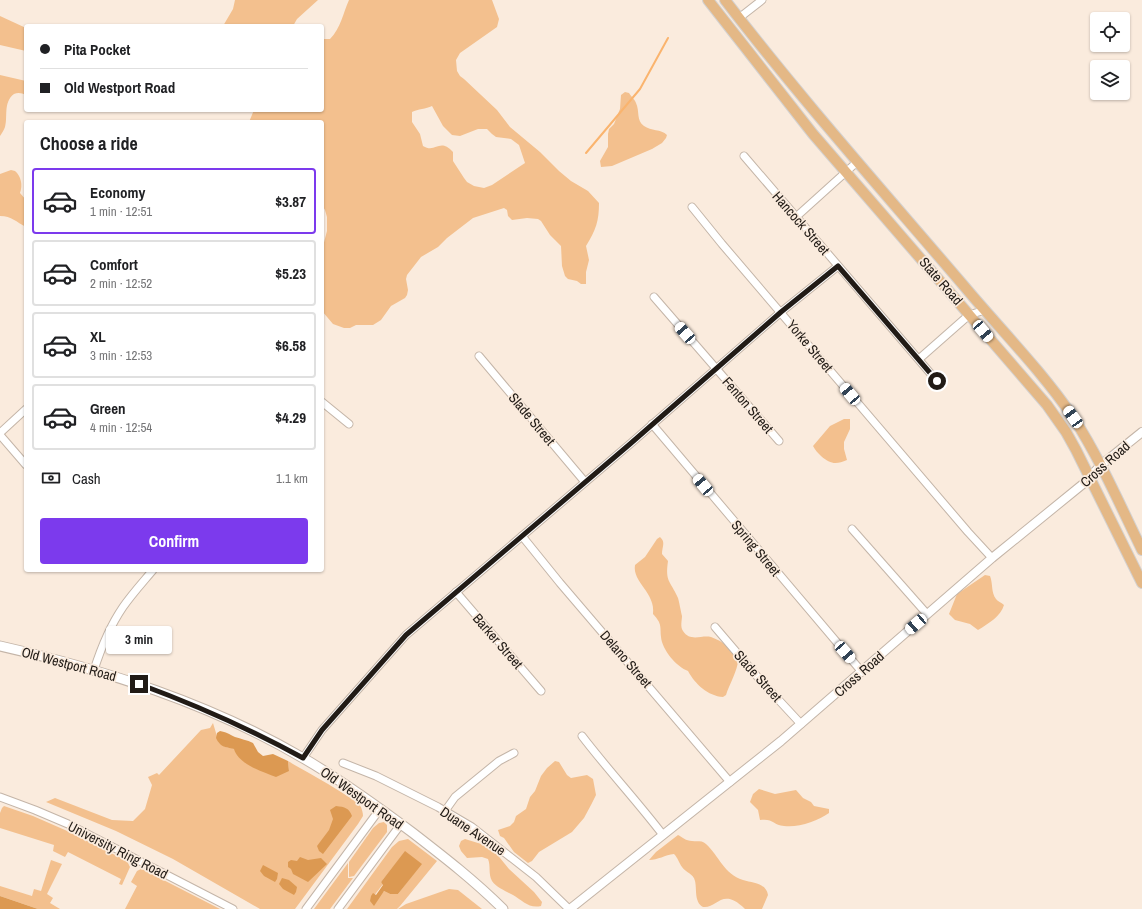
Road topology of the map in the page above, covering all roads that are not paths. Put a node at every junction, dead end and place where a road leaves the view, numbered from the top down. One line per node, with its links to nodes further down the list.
1 (708, 0): 7 (main road, State Road)
2 (725, 0): 4 (main road, State Road)
3 (762, 0): 4 (street)
4 (739, 18): 6 (main road, State Road)
5 (744, 156): 9 (street, Hancock Street)
6 (857, 162): 7 (street); 12 (main road, State Road)
7 (846, 172): 9 (street); 14 (main road, State Road)
8 (692, 207): 13 (street, Yorke Street)
9 (796, 217): 10 (street, Hancock Street)
10 (838, 266): 13 (street); 16 (street, Hancock Street)
11 (654, 297): 17 (street, Fenton Street)
12 (985, 310): 14 (street); 27 (main road, State Road)
13 (781, 312): 17 (street); 33 (street, Yorke Street)
14 (969, 315): 16 (street); 28 (main road, State Road)
15 (479, 356): 29 (street, Slade Street)
16 (919, 359): 18 (street, Hancock Street)
17 (716, 369): 22 (street); 25 (street, Fenton Street)
18 (937, 381)
19 (324, 404): 21 (street)
20 (24, 411): 24 (street)
21 (349, 424)
22 (652, 424): 29 (street); 41 (street, Spring Street)
23 (1142, 432): 27 (street, Cross Road)
24 (0, 434): 26 (street)
25 (779, 442)
26 (24, 463)
27 (1101, 465): 28 (street, Cross Road); 32 (main road, State Road)
28 (1090, 477): 33 (street, Cross Road); 35 (main road, State Road)
29 (585, 482): 31 (street)
30 (852, 529): 37 (street)
31 (522, 536): 36 (street); 48 (street, Delano Street)
32 (1142, 550)
33 (992, 558): 37 (street, Cross Road)
34 (151, 572): 40 (street)
35 (1142, 583)
36 (456, 592): 42 (street, Barker Street); 46 (street)
37 (927, 614): 41 (street, Cross Road)
38 (715, 627): 43 (street, Slade Street)
39 (0, 646): 40 (main road, Old Westport Road)
40 (94, 670): 46 (main road, Old Westport Road)
41 (862, 672): 43 (street, Cross Road)
42 (541, 691)
43 (801, 724): 48 (street, Cross Road)
44 (582, 736): 53 (street)
45 (514, 753): 51 (street)
46 (303, 758): 50 (main road, Old Westport Road)
47 (343, 763): 51 (street, Duane Avenue)
48 (730, 782): 53 (street, Cross Road)
49 (0, 797): 54 (street, University Ring Road)
50 (380, 809): 52 (main road, Old Westport Road); 55 (street)
51 (445, 811): 58 (street, Duane Avenue)
52 (401, 824): 56 (street); 57 (main road, Old Westport Road)
53 (663, 835): 58 (street, Cross Road)
54 (233, 909)
55 (306, 909)
56 (338, 909)
57 (503, 909)
58 (569, 909)

